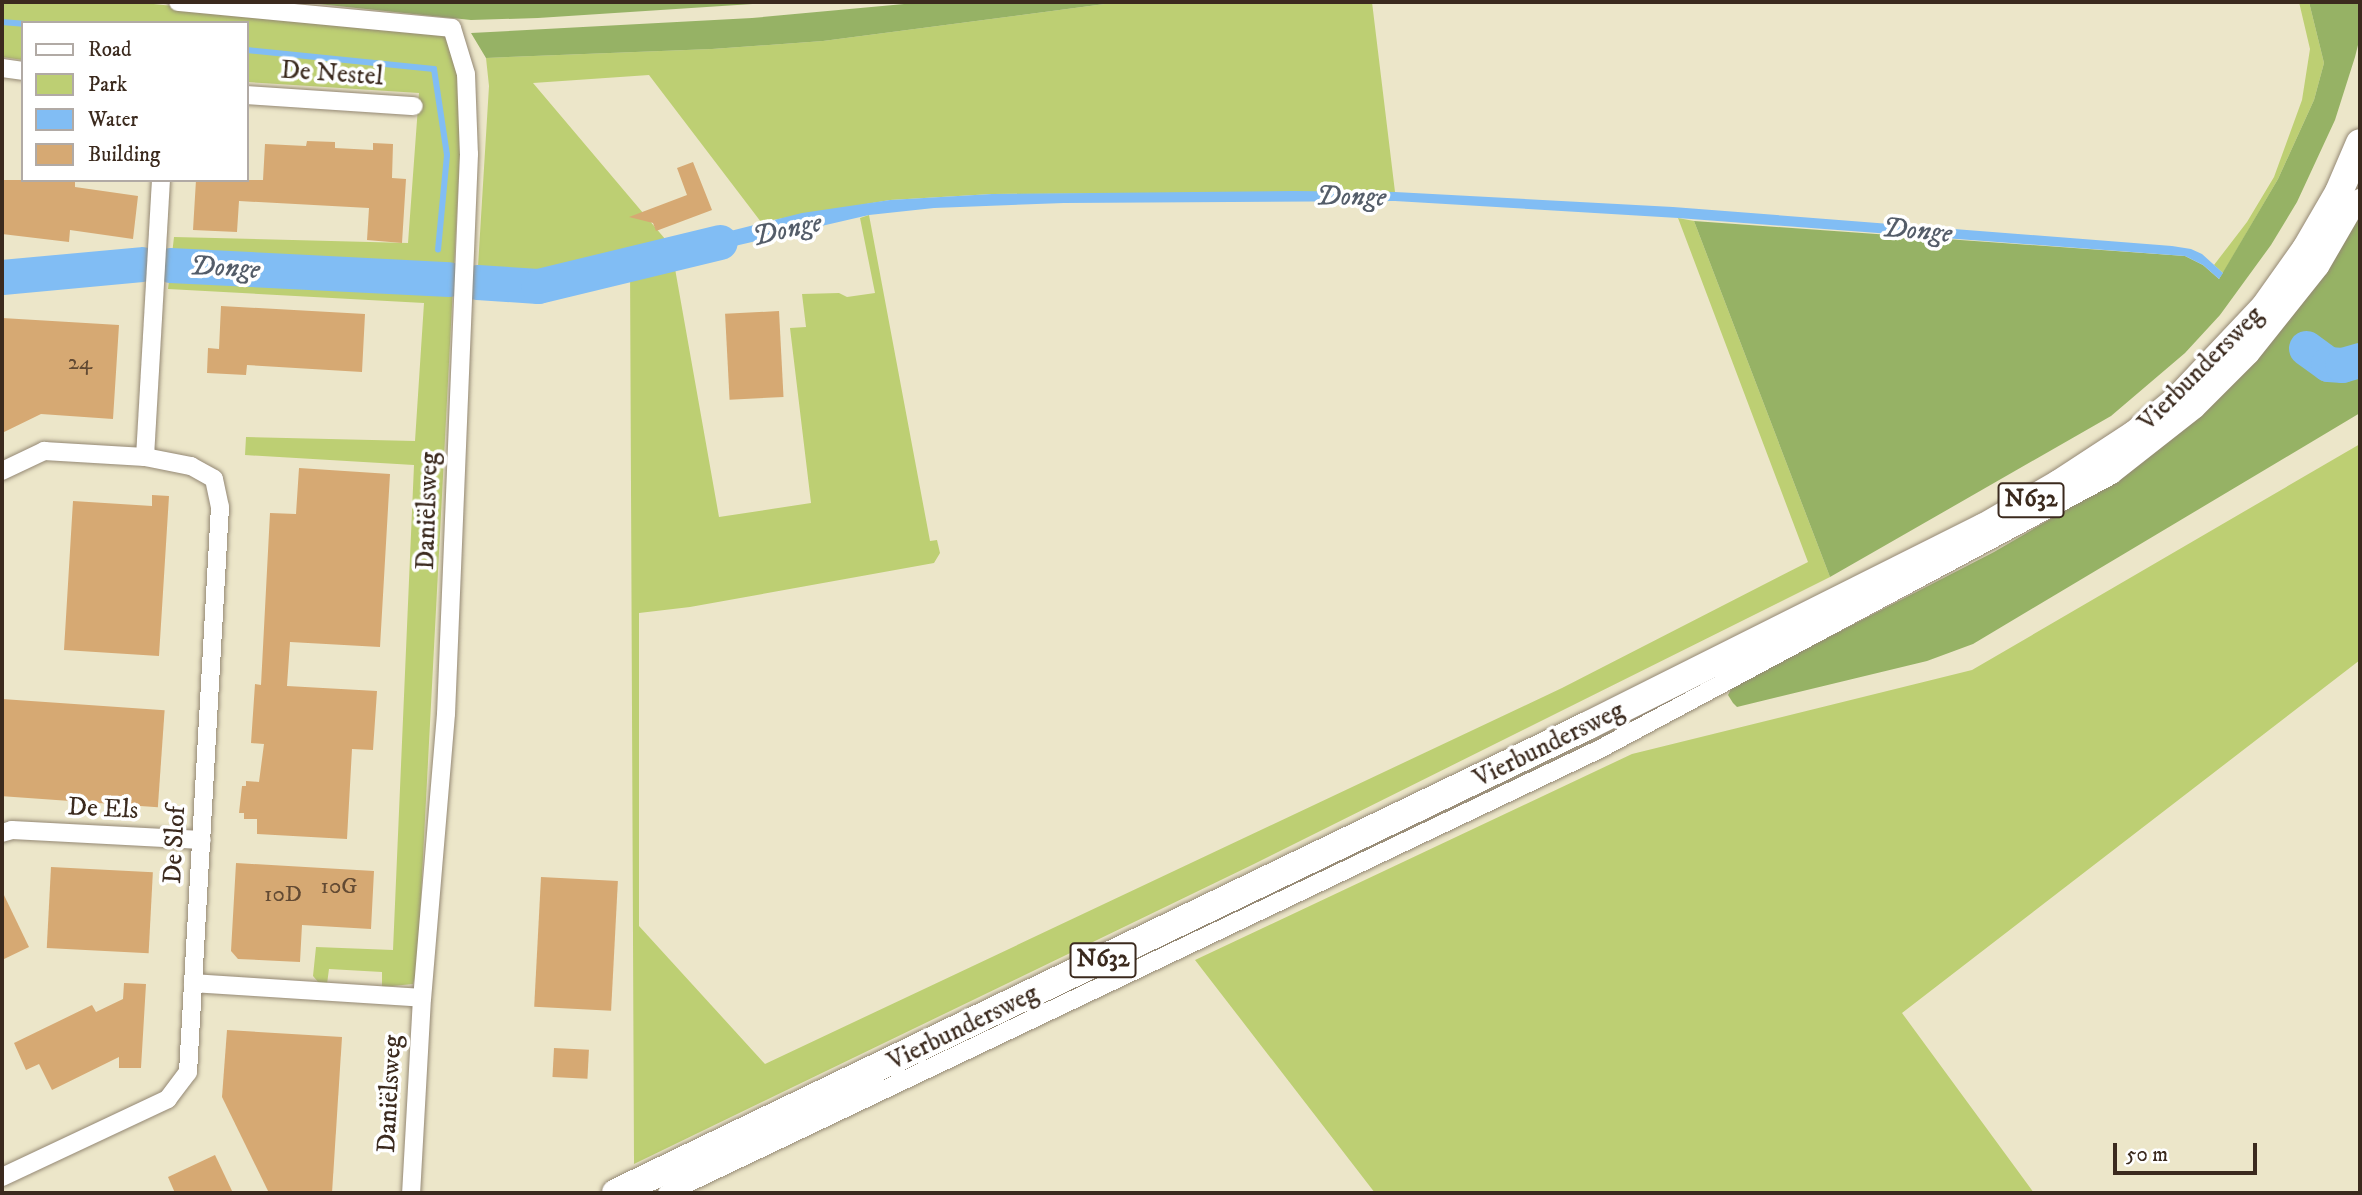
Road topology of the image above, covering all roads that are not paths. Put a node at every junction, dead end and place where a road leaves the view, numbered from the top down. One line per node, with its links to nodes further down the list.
1 (178, 2): 15 (street, Daniëlsweg)
2 (2, 68): 3 (street)
3 (21, 71)
4 (248, 94): 5 (street, De Nestel)
5 (414, 106)
6 (2360, 143): 11 (main road, Vierbundersweg / N632)
7 (161, 182): 9 (street)
8 (2360, 198): 11 (street, Vierbundersweg)
9 (145, 457): 10 (street, De Slof); 13 (street, De Slof)
10 (2, 471)
11 (1698, 684): 16 (main road, Vierbundersweg / N632)
12 (2, 833): 13 (street, De Els)
13 (202, 840): 14 (street, De Slof)
14 (193, 983): 15 (street, Daniëlsweg); 17 (street, De Slof)
15 (422, 998): 19 (street, Daniëlsweg)
16 (804, 1116): 18 (main road, Vierbundersweg / N632); 20 (street, Vierbundersweg)
17 (2, 1177)
18 (633, 1190)
19 (411, 1193)
20 (667, 1193)

